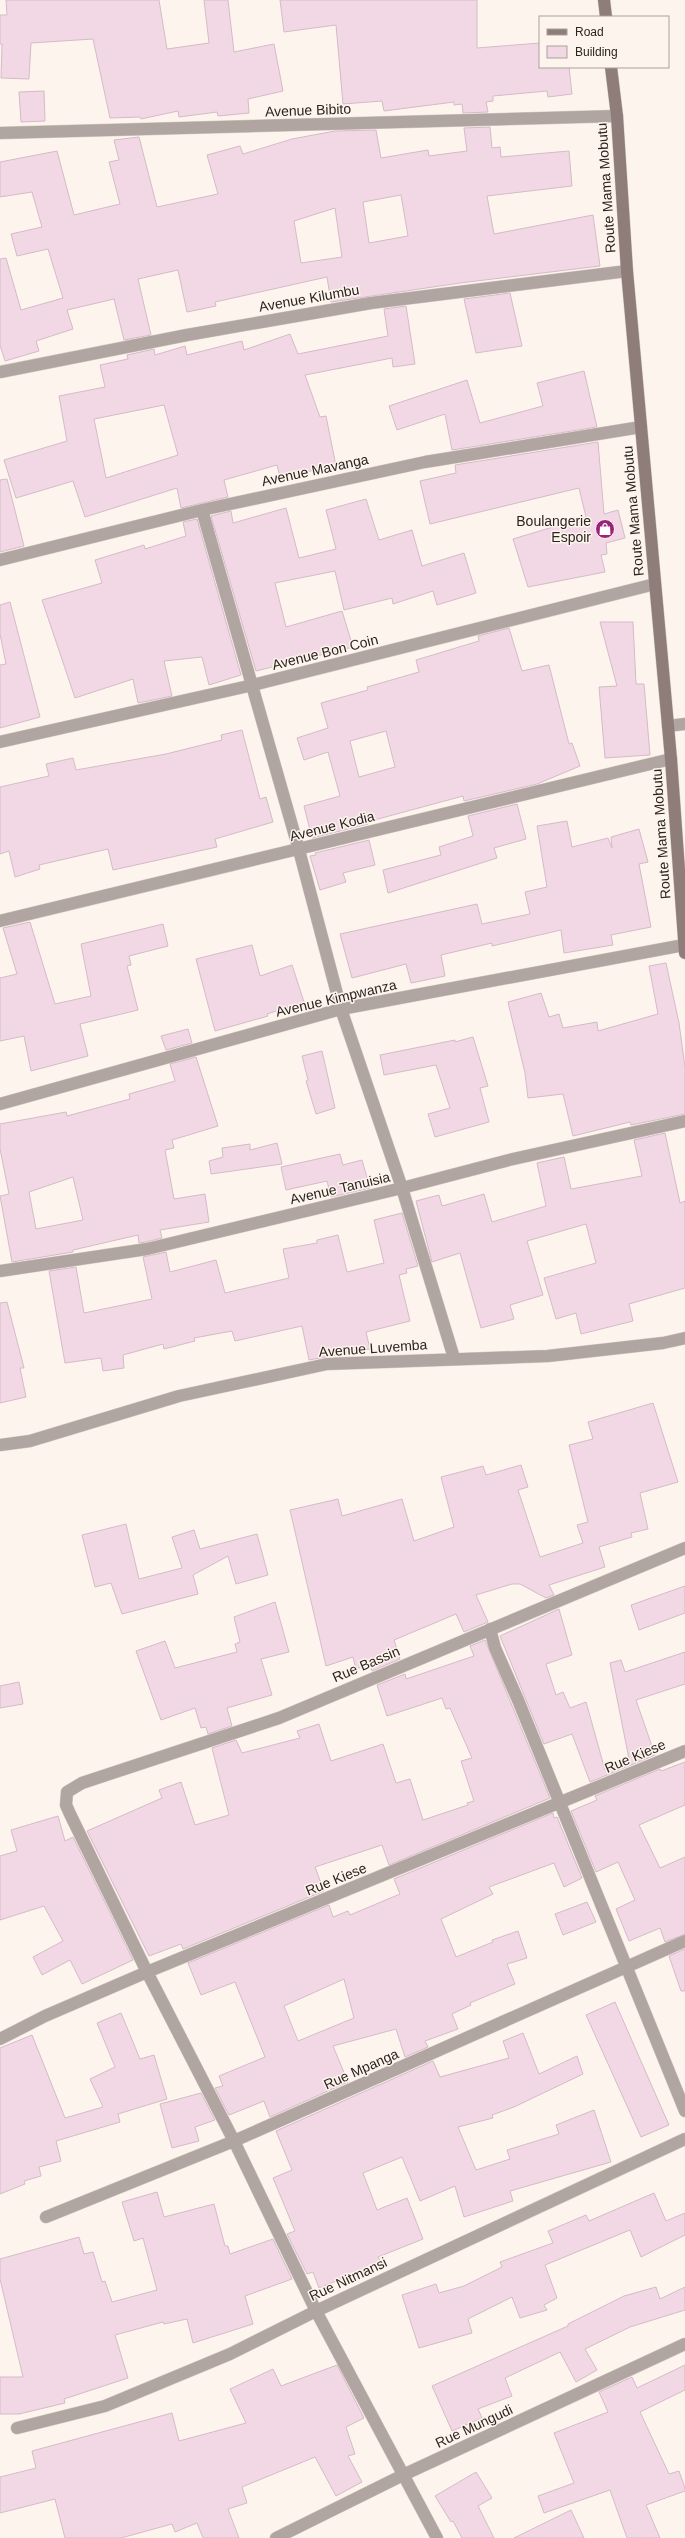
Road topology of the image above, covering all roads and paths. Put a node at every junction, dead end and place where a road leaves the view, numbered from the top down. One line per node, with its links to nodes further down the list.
1 (604, 0): 2 (street)
2 (606, 16)
3 (611, 68): 4 (street, Route Mama Mobutu)
4 (617, 116): 5 (street, Avenue Bibito); 6 (street, Route Mama Mobutu)
5 (0, 133)
6 (627, 270): 7 (street, Avenue Kilumbu); 8 (street, Route Mama Mobutu)
7 (0, 372)
8 (641, 427): 9 (street, Avenue Mavanga); 11 (street, Route Mama Mobutu)
9 (202, 510): 10 (street, Avenue Mavanga); 12 (street)
10 (0, 560)
11 (655, 584): 12 (street, Avenue Bon Coin); 14 (street, Route Mama Mobutu)
12 (253, 685): 15 (street, Avenue Bon Coin); 17 (street)
13 (685, 724): 14 (street)
14 (668, 726): 16 (street, Route Mama Mobutu)
15 (0, 742)
16 (671, 759): 17 (street, Avenue Kodia); 19 (street, Route Mama Mobutu)
17 (299, 850): 18 (street, Avenue Kodia); 20 (street)
18 (0, 920)
19 (684, 949): 20 (street, Avenue Kimpwanza)
20 (341, 1010): 21 (street, Avenue Kimpwanza); 23 (street)
21 (0, 1104)
22 (685, 1121): 23 (street, Avenue Tanuisia)
23 (402, 1188): 24 (street, Avenue Tanuisia); 26 (street)
24 (0, 1271)
25 (685, 1338): 26 (street, Avenue Luvemba)
26 (454, 1358): 27 (street, Avenue Luvemba)
27 (0, 1444)
28 (685, 1548): 29 (street, Rue Bassin)
29 (490, 1629): 31 (street); 34 (street, Rue Bassin)
30 (685, 1751): 31 (street, Rue Kiese)
31 (561, 1804): 33 (street); 34 (street, Rue Kiese)
32 (685, 1941): 33 (street, Rue Mpanga)
33 (627, 1968): 36 (street); 38 (street, Rue Mpanga)
34 (147, 1972): 35 (street, Rue Kiese); 38 (street)
35 (0, 2039)
36 (685, 2111)
37 (685, 2138): 40 (street, Rue Nitmansi)
38 (234, 2141): 39 (street, Rue Mpanga); 40 (street)
39 (46, 2217)
40 (316, 2311): 42 (street, Rue Nitmansi); 43 (street)
41 (685, 2344): 43 (street, Rue Mungudi)
42 (17, 2428)
43 (403, 2475): 44 (street, Rue Mungudi); 45 (street)
44 (276, 2538)
45 (437, 2538)

